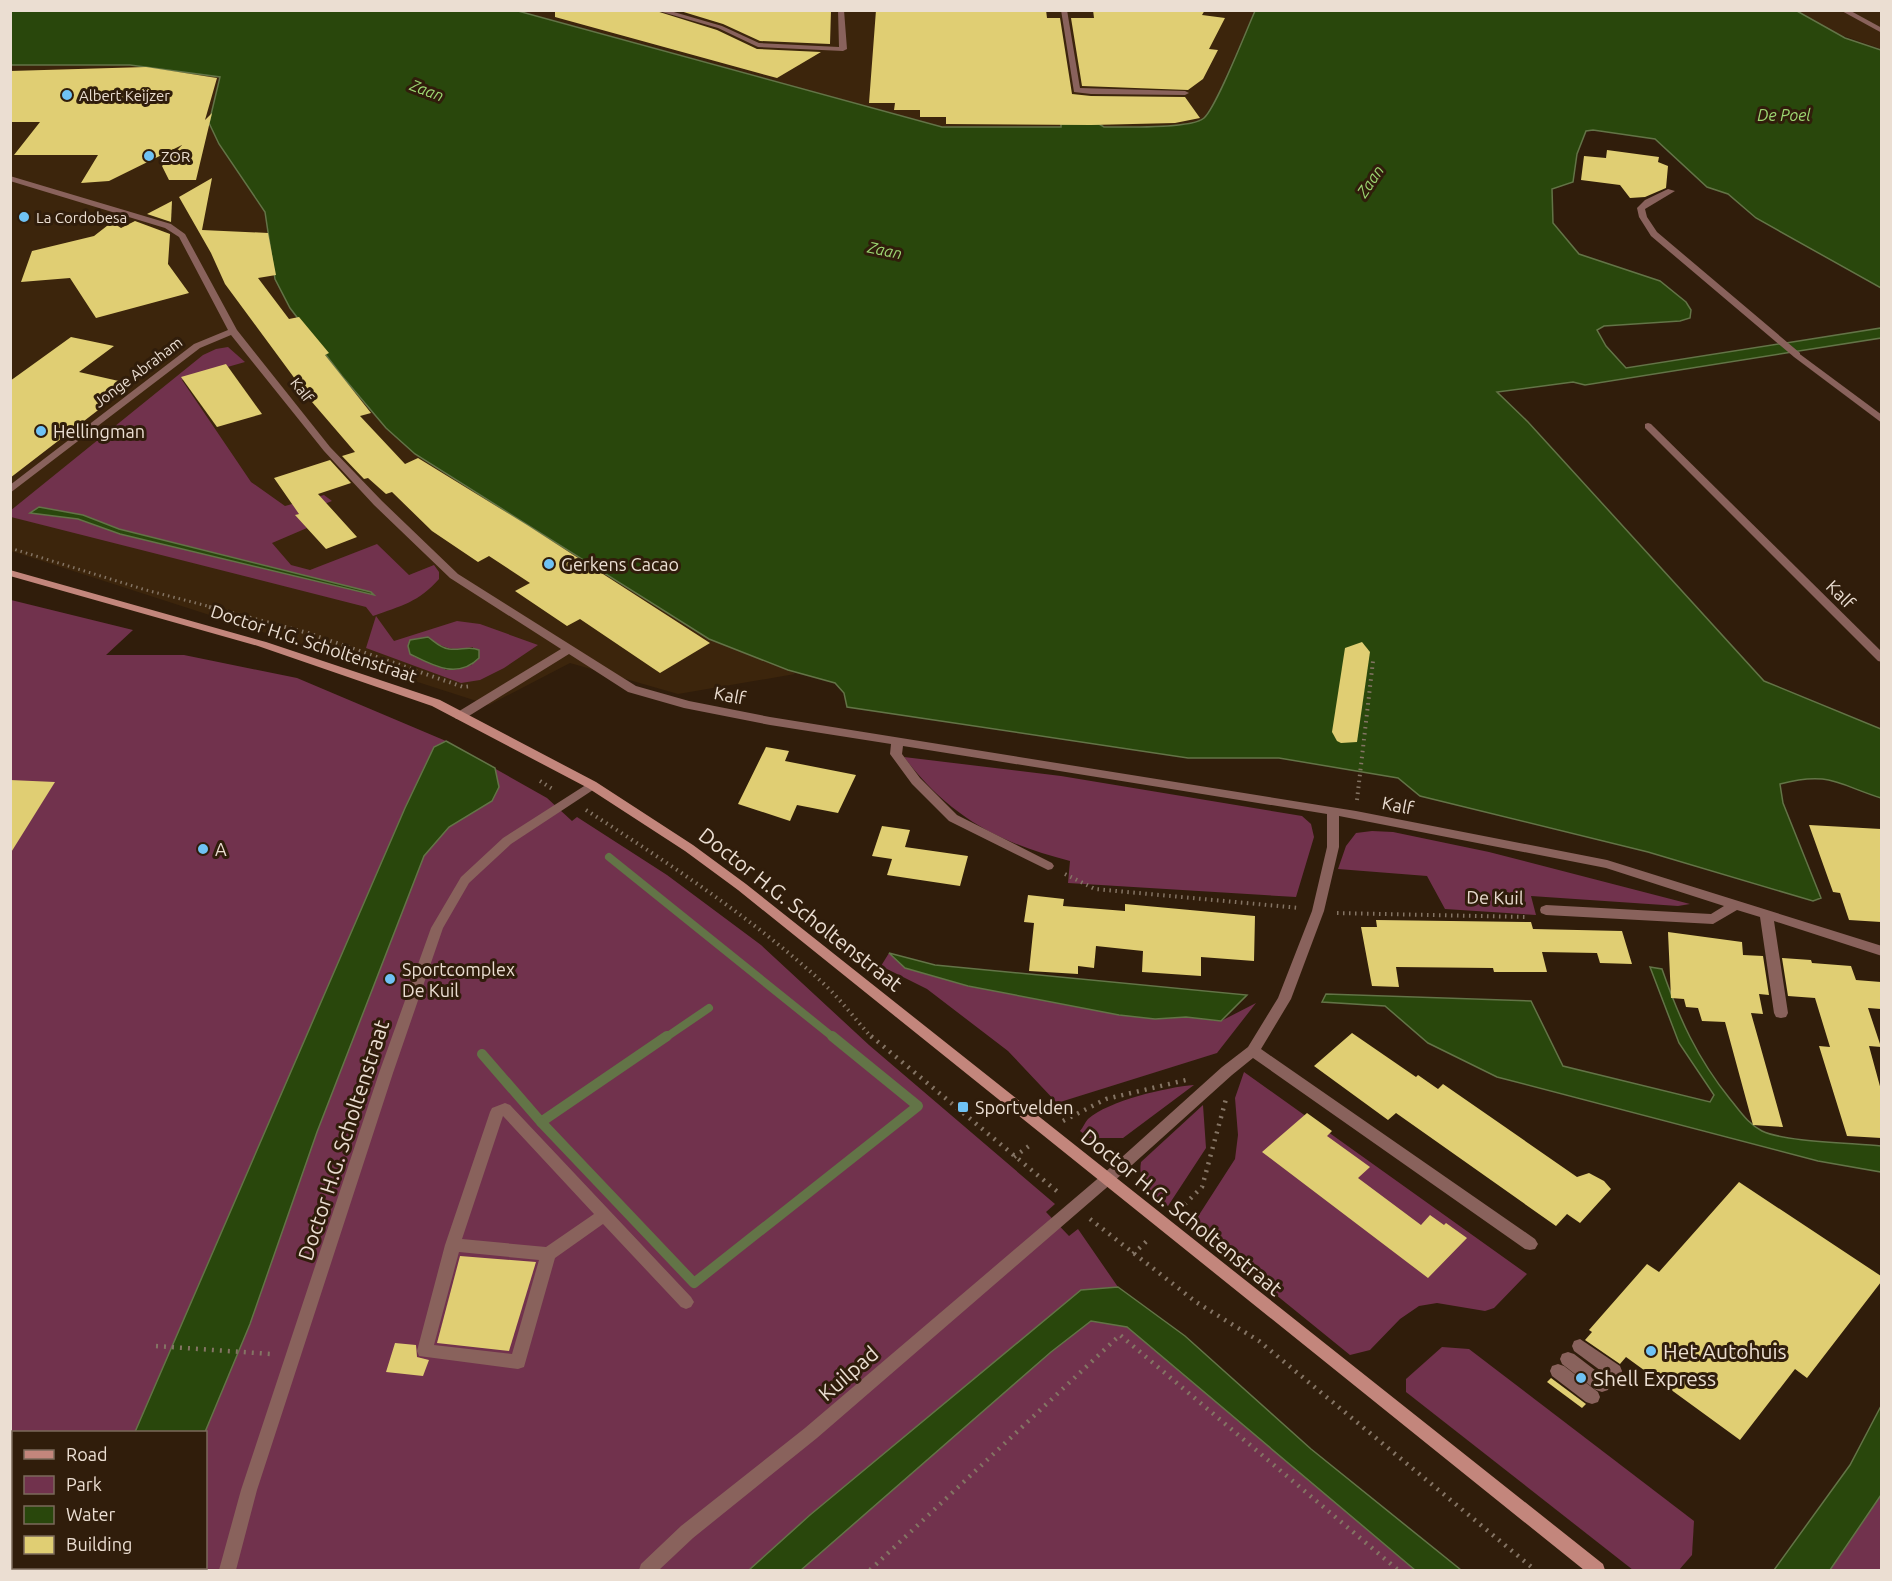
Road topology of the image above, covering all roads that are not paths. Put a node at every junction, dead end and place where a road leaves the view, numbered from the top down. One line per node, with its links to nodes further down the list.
1 (658, 10): 2 (street)
2 (842, 10)
3 (1064, 10): 6 (street)
4 (1843, 10): 5 (street)
5 (1881, 31)
6 (1185, 93)
7 (10, 178): 9 (street, Kalf)
8 (1671, 191): 10 (street)
9 (233, 330): 12 (street, Jonge Abraham); 14 (street, Kalf)
10 (1881, 420)
11 (1648, 426): 15 (street, Kalf)
12 (10, 490)
13 (10, 573): 16 (main road, Doctor H.G. Scholtenstraat)
14 (569, 649): 16 (street); 17 (street, Kalf)
15 (1881, 659)
16 (460, 716): 18 (main road, Doctor H.G. Scholtenstraat)
17 (897, 742): 19 (street, Kalf); 20 (street)
18 (592, 785): 27 (main road, Doctor H.G. Scholtenstraat); 37 (street, Doctor H.G. Scholtenstraat)
19 (1333, 812): 21 (street, Kalf); 26 (street)
20 (1048, 866)
21 (1736, 904): 22 (street, De Kuil); 23 (street, Kalf)
22 (1546, 910)
23 (1766, 914): 24 (street, Kalf); 25 (street)
24 (1881, 951)
25 (1781, 1013)
26 (1253, 1051): 27 (street); 29 (street)
27 (1107, 1179): 38 (street, Kuilpad); 39 (main road, Doctor H.G. Scholtenstraat)
28 (604, 1215): 30 (street); 31 (street); 32 (street)
29 (1530, 1244)
30 (453, 1245): 31 (street); 31 (street)
31 (548, 1254)
32 (686, 1302)
33 (1580, 1346): 35 (street)
34 (1563, 1365): 36 (street)
35 (1614, 1371)
36 (1597, 1391)
37 (227, 1570)
38 (647, 1570)
39 (1597, 1570)

